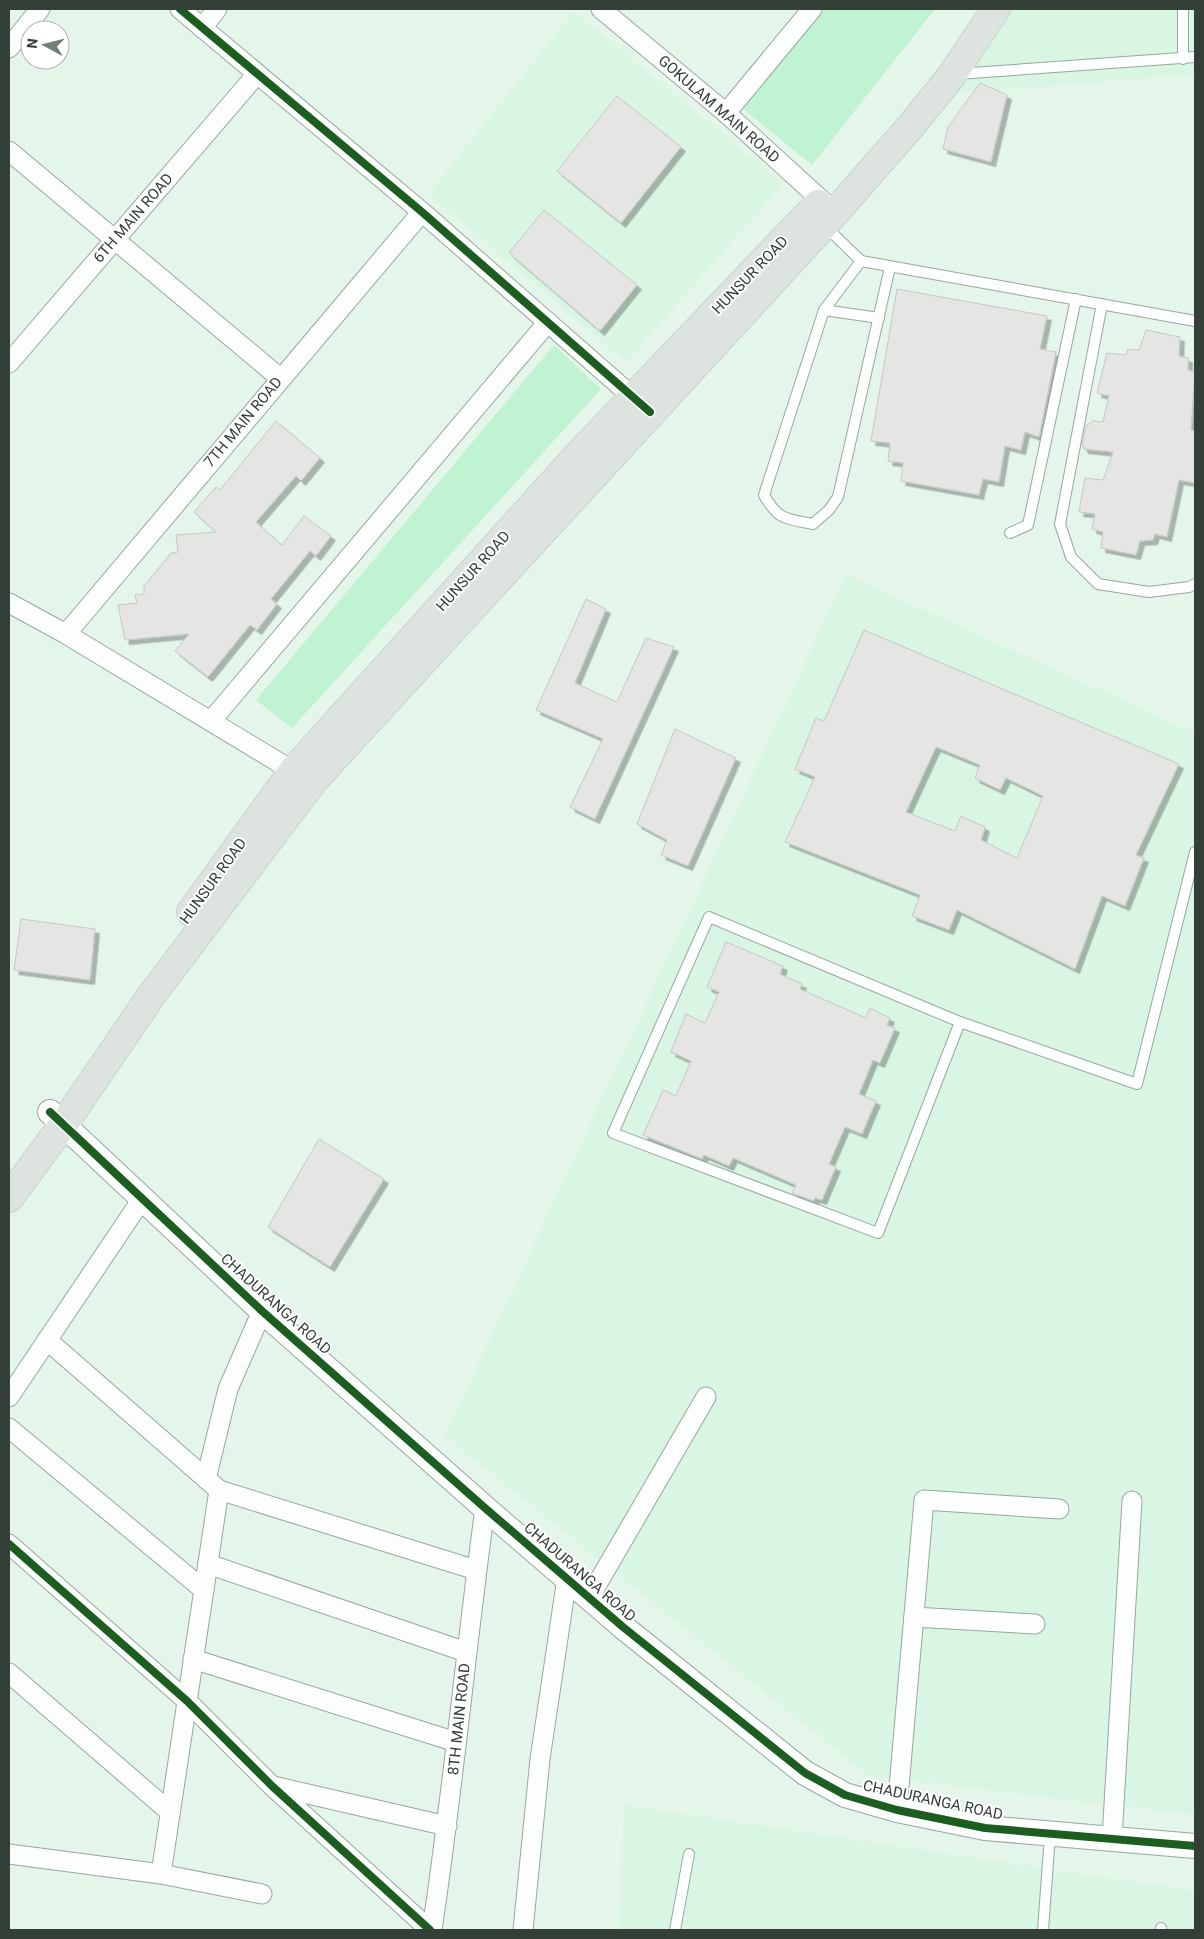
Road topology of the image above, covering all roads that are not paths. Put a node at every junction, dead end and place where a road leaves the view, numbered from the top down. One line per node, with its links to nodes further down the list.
1 (40, 9): 10 (street)
2 (180, 9): 9 (street)
3 (217, 9): 9 (street)
4 (812, 9): 15 (street)
5 (978, 9): 14 (main road, HUNSUR ROAD)
6 (996, 9): 14 (main road)
7 (1182, 9): 12 (lane)
8 (611, 12): 15 (street, GOKULAM MAIN ROAD)
9 (202, 28): 13 (street)
10 (9, 48)
11 (1195, 58): 12 (lane)
12 (1183, 59): 14 (lane)
13 (257, 74): 17 (street); 19 (street, 6TH MAIN ROAD)
14 (944, 75): 18 (main road, HUNSUR ROAD)
15 (726, 113): 18 (street, GOKULAM MAIN ROAD)
16 (9, 151): 19 (street)
17 (422, 212): 27 (street); 29 (street, 7TH MAIN ROAD)
18 (826, 213): 20 (lane); 30 (main road, HUNSUR ROAD)
19 (115, 240): 28 (street, 6TH MAIN ROAD); 29 (street)
20 (861, 262): 21 (lane); 24 (lane)
21 (890, 267): 22 (lane); 25 (lane)
22 (1076, 300): 23 (lane); 31 (lane)
23 (1102, 304): 26 (lane); 32 (lane)
24 (824, 310): 25 (lane); 25 (lane)
25 (879, 318)
26 (1195, 321)
27 (548, 322): 30 (street); 35 (street)
28 (9, 363)
29 (280, 378): 34 (street, 7TH MAIN ROAD)
30 (642, 405): 36 (main road, HUNSUR ROAD); 39 (main road)
31 (1010, 533)
32 (1195, 584)
33 (9, 603): 34 (street)
34 (66, 634): 35 (street)
35 (211, 721): 36 (street)
36 (293, 771): 39 (main road, HUNSUR ROAD)
37 (1195, 852): 38 (lane)
38 (960, 1022): 38 (lane)
39 (56, 1118): 40 (main road, HUNSUR ROAD); 41 (main road); 42 (street, CHADURANGA ROAD)
40 (9, 1167)
41 (9, 1198)
42 (142, 1199): 43 (street, CHADURANGA ROAD); 44 (street)
43 (262, 1311): 48 (street); 50 (street, CHADURANGA ROAD)
44 (47, 1340): 45 (street); 48 (street)
45 (9, 1397)
46 (706, 1397): 57 (street)
47 (9, 1428): 56 (street)
48 (212, 1484): 53 (street); 54 (street)
49 (1132, 1501): 70 (street)
50 (484, 1508): 54 (street, 8TH MAIN ROAD); 55 (street, CHADURANGA ROAD)
51 (1059, 1509): 58 (street)
52 (9, 1544): 63 (street)
53 (208, 1564): 56 (street); 60 (street)
54 (476, 1570): 60 (street, 8TH MAIN ROAD)
55 (567, 1578): 57 (street, CHADURANGA ROAD); 77 (street)
56 (204, 1590): 61 (street)
57 (589, 1598): 66 (street, CHADURANGA ROAD)
58 (914, 1617): 59 (street); 66 (street)
59 (1035, 1624)
60 (466, 1652): 64 (street, 8TH MAIN ROAD)
61 (193, 1659): 63 (street); 64 (street)
62 (9, 1673): 67 (street)
63 (187, 1701): 65 (street); 67 (street)
64 (456, 1742): 68 (street, 8TH MAIN ROAD)
65 (272, 1786): 68 (street); 76 (street)
66 (897, 1810): 69 (street, CHADURANGA ROAD)
67 (170, 1812): 74 (street)
68 (448, 1826): 76 (street, 8TH MAIN ROAD)
69 (1050, 1835): 70 (street, CHADURANGA ROAD); 79 (lane)
70 (1112, 1838): 71 (street, CHADURANGA ROAD)
71 (1195, 1846)
72 (9, 1854): 74 (street)
73 (690, 1854): 78 (lane)
74 (161, 1874): 75 (street)
75 (262, 1894)
76 (431, 1930)
77 (523, 1930)
78 (675, 1930)
79 (1043, 1930)

